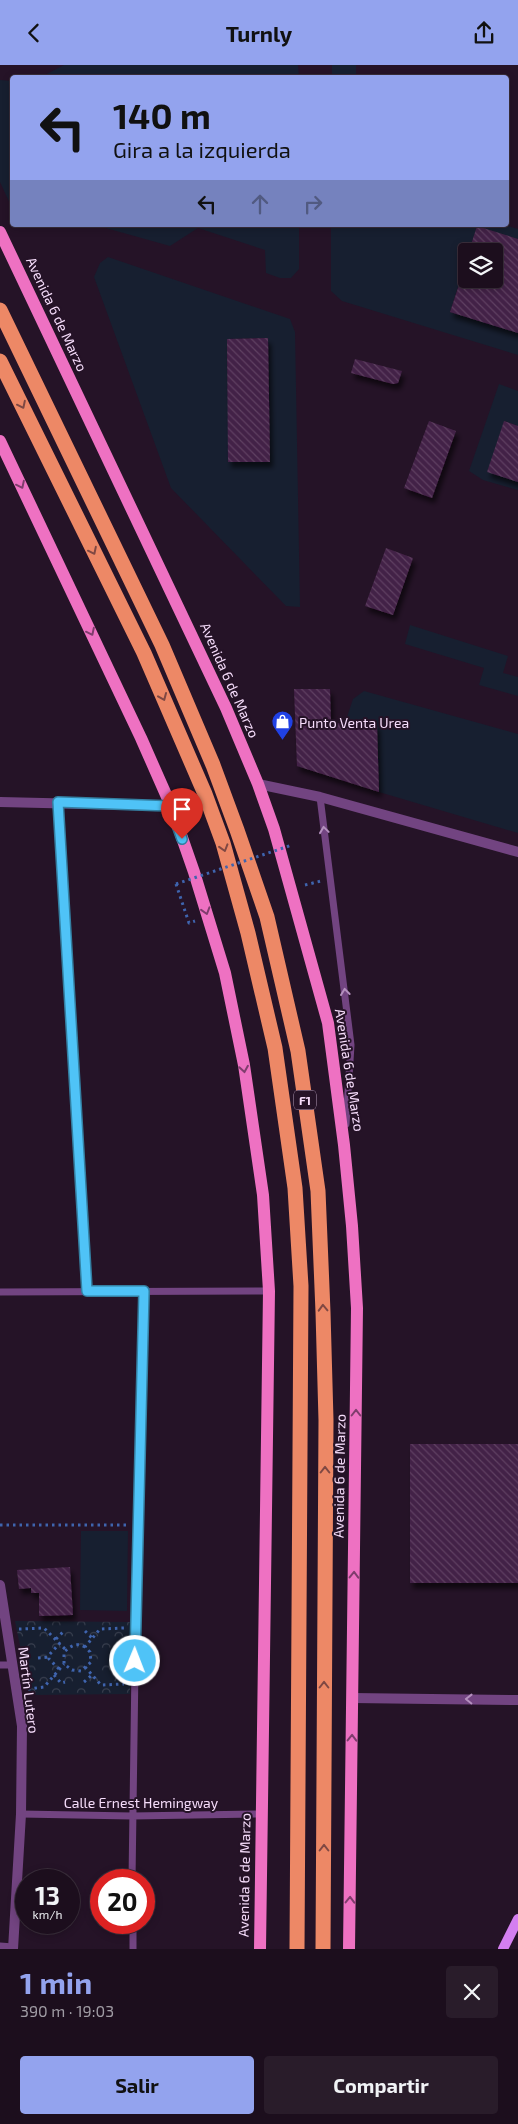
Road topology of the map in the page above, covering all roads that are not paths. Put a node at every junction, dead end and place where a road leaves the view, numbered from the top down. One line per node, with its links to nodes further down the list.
1 (0, 232): 5 (main road, Avenida 6 de Marzo)
2 (0, 310): 32 (highway, Avenida 6 de Marzo / F1, one-way to 2)
3 (0, 361): 31 (highway, F1, one-way to 31)
4 (0, 441): 9 (main road, Avenida 6 de Marzo, one-way to 9)
5 (258, 784): 6 (street); 11 (main road, Avenida 6 de Marzo)
6 (320, 797): 10 (street); 11 (lane, one-way to 6)
7 (0, 802): 8 (street)
8 (58, 802): 9 (street); 12 (street)
9 (170, 806): 14 (main road, Avenida 6 de Marzo, one-way to 14)
10 (518, 852)
11 (344, 1145): 19 (main road, Avenida 6 de Marzo, one-way to 11)
12 (87, 1291): 13 (lane); 15 (lane)
13 (144, 1291): 14 (lane); 23 (lane)
14 (269, 1291): 22 (main road, Avenida 6 de Marzo)
15 (0, 1292)
16 (0, 1585): 18 (street, Martín Lutero)
17 (0, 1665): 18 (lane)
18 (12, 1665): 21 (street, Martín Lutero)
19 (352, 1698): 20 (street, one-way to 19); 33 (main road, Avenida 6 de Marzo, one-way to 19)
20 (518, 1700)
21 (21, 1814): 23 (lane, Calle Ernest Hemingway); 28 (street, Martín Lutero)
22 (262, 1814): 23 (lane, Calle Ernest Hemingway); 30 (main road, Avenida 6 de Marzo)
23 (132, 1816): 24 (lane)
24 (132, 1869)
25 (518, 1919): 34 (main road)
26 (132, 1934): 29 (lane)
27 (0, 1946): 28 (lane)
28 (13, 1948)
29 (133, 1949)
30 (260, 1949)
31 (297, 1949)
32 (323, 1949)
33 (349, 1949)
34 (503, 1949)

